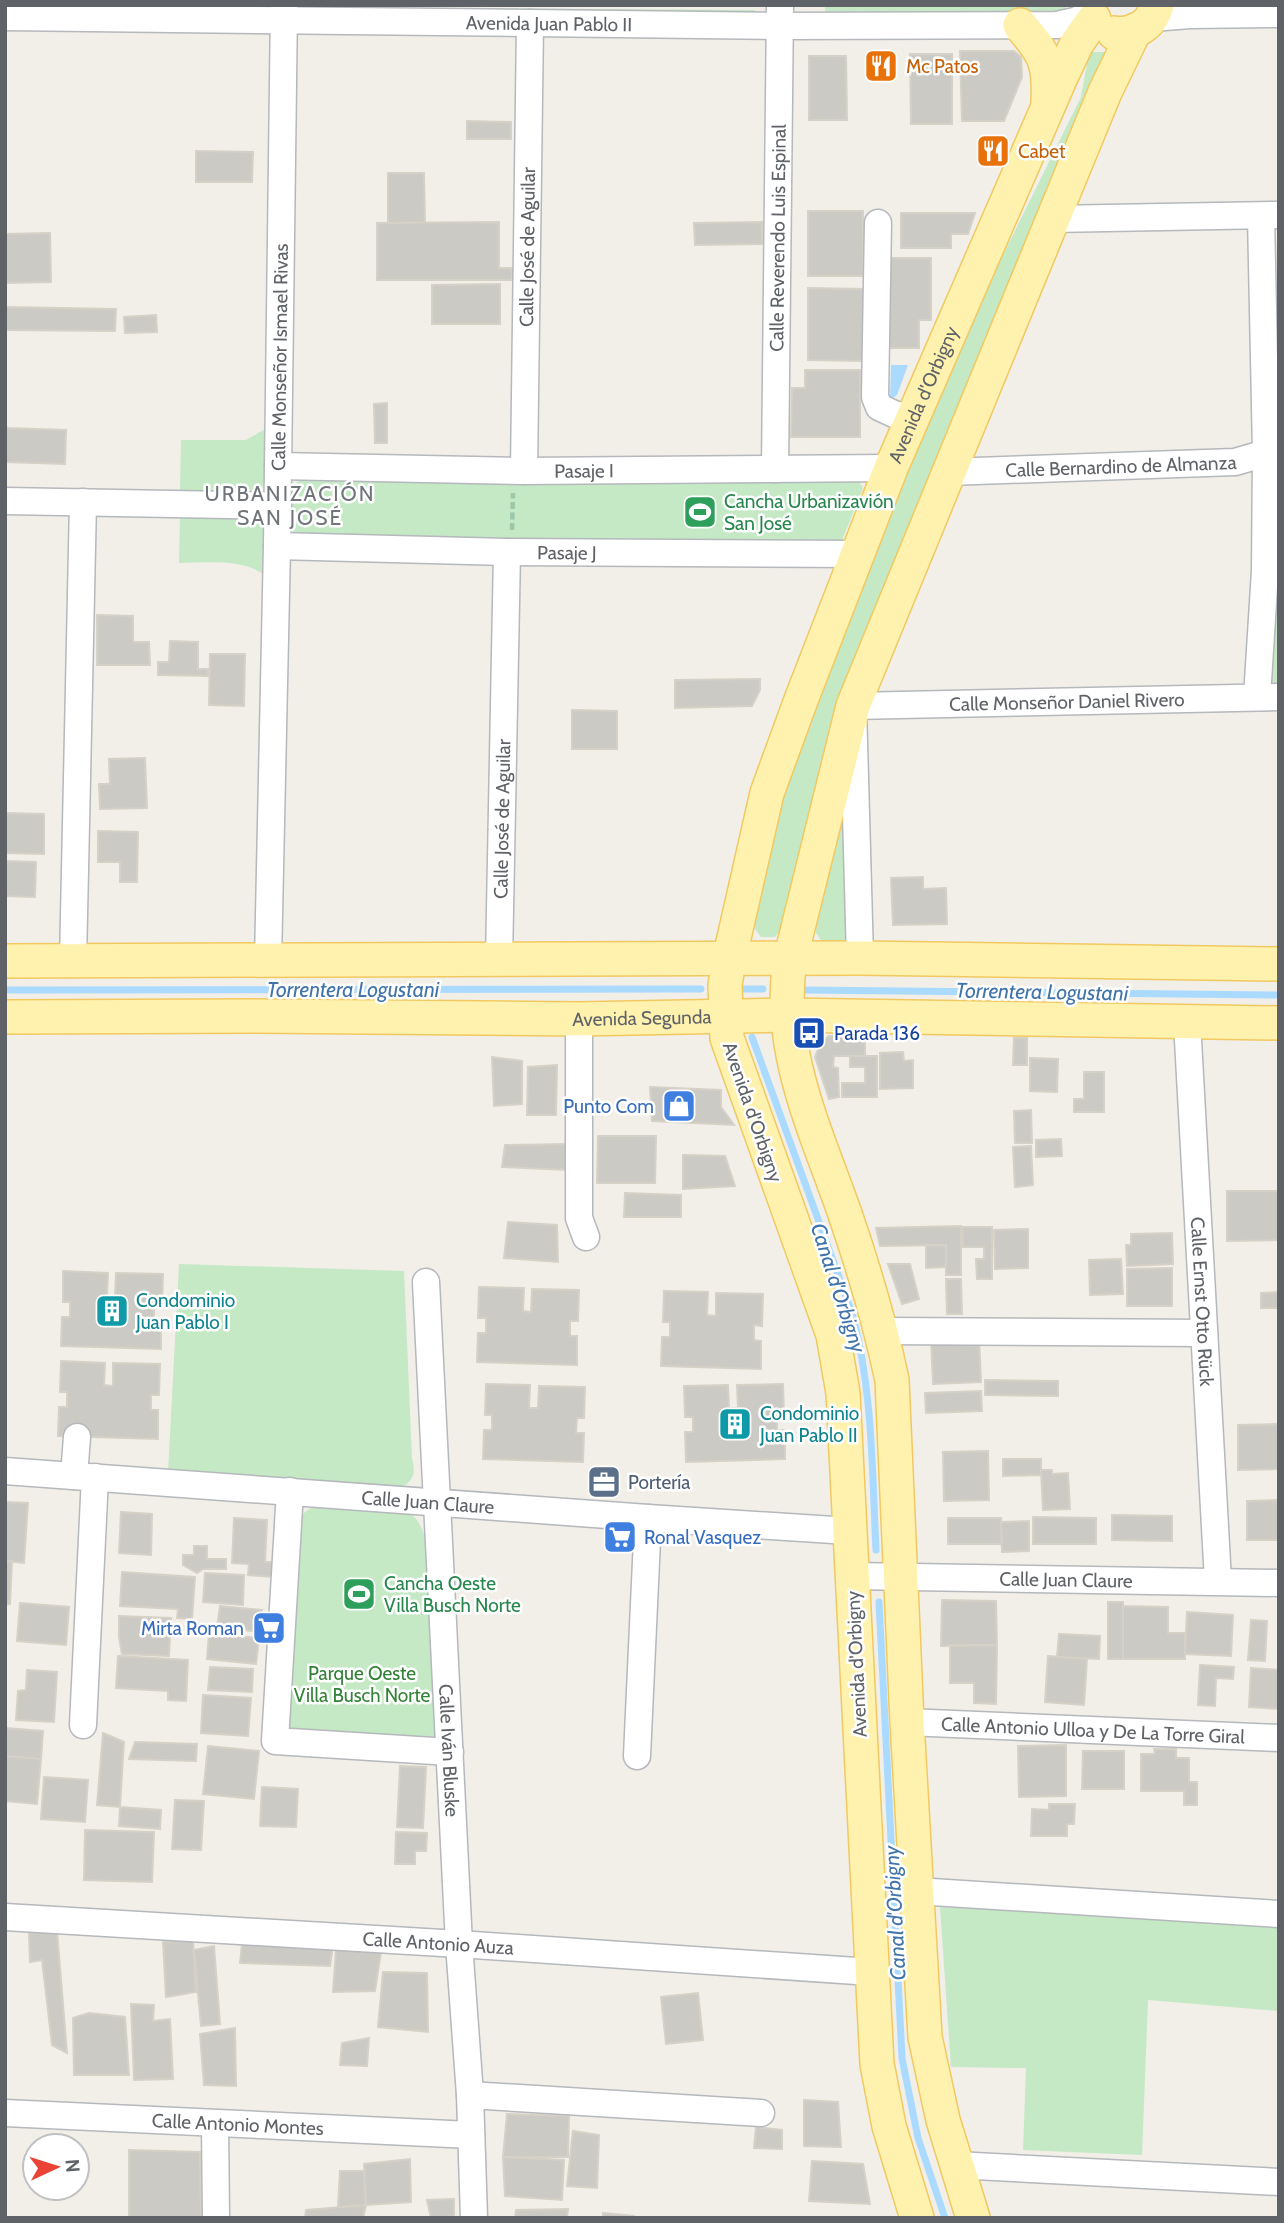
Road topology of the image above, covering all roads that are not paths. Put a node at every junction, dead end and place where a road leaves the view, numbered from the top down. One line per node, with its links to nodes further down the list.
1 (284, 13): 5 (street, Avenida Juan Pablo II); 7 (street, Avenida Juan Pablo II); 15 (street, Calle Monseñor Ismael Rivas)
2 (1091, 13): 6 (main road); 8 (street, Avenida Juan Pablo II); 9 (main road, Avenida d'Orbigny)
3 (1279, 14): 6 (street)
4 (780, 15): 7 (street, Avenida Juan Pablo II); 8 (street, Avenida Juan Pablo II); 17 (street, Calle Reverendo Luis Espinal)
5 (5, 17)
6 (1148, 18): 11 (main road)
7 (530, 23): 18 (street, Calle José de Aguilar)
8 (1020, 25): 9 (main road)
9 (1048, 109): 13 (main road, Avenida d'Orbigny)
10 (1270, 215): 11 (street); 14 (street)
11 (1052, 219): 19 (main road)
12 (878, 223): 13 (street)
13 (913, 418): 16 (main road, Avenida d'Orbigny)
14 (1266, 453): 19 (street, Calle Bernardino de Almanza); 26 (street)
15 (278, 466): 18 (street, Pasaje I); 22 (street, Calle Monseñor Ismael Rivas)
16 (891, 468): 17 (street, Pasaje I); 25 (main road, Avenida d'Orbigny)
17 (775, 469): 18 (street, Pasaje I)
18 (519, 471)
19 (948, 472): 27 (main road)
20 (5, 501): 21 (street)
21 (83, 502): 22 (street); 34 (street)
22 (278, 506): 23 (street, Calle Monseñor Ismael Rivas)
23 (278, 546): 24 (street, Pasaje J); 32 (street, Calle Monseñor Ismael Rivas)
24 (510, 552): 25 (street, Pasaje J); 33 (street, Calle José de Aguilar)
25 (858, 554): 29 (main road, Avenida d'Orbigny)
26 (1268, 697): 27 (street, Calle Monseñor Daniel Rivero)
27 (853, 706): 28 (street); 30 (main road)
28 (860, 958): 30 (main road); 35 (main road)
29 (729, 960): 30 (main road); 33 (main road); 38 (main road, Avenida d'Orbigny)
30 (790, 960): 36 (main road)
31 (5, 961): 34 (main road)
32 (268, 961): 33 (main road); 34 (main road)
33 (499, 961)
34 (73, 962)
35 (1279, 964)
36 (787, 1015): 38 (main road, Avenida Segunda); 40 (main road, Avenida Segunda); 44 (main road)
37 (5, 1017): 39 (main road, Avenida Segunda)
38 (725, 1017): 39 (main road, Avenida Segunda); 52 (main road, Avenida d'Orbigny)
39 (579, 1019): 42 (street)
40 (1187, 1022): 41 (main road, Avenida Segunda); 45 (street, Calle Ernst Otto Rück)
41 (1279, 1023)
42 (586, 1237)
43 (426, 1282): 50 (street, Calle Iván Bluske)
44 (882, 1331): 45 (street); 54 (main road)
45 (1204, 1333): 55 (street, Calle Ernst Otto Rück)
46 (76, 1437): 48 (street)
47 (5, 1471): 48 (street, Calle Juan Claure)
48 (85, 1477): 49 (street, Calle Juan Claure); 58 (street)
49 (289, 1491): 50 (street, Calle Juan Claure); 60 (street)
50 (438, 1502): 51 (street, Calle Juan Claure); 60 (street, Calle Iván Bluske)
51 (648, 1518): 52 (street, Calle Juan Claure); 61 (street)
52 (849, 1531): 53 (main road, Avenida d'Orbigny)
53 (852, 1576): 54 (street, Calle Juan Claure); 66 (main road, Avenida d'Orbigny)
54 (901, 1577): 55 (street, Calle Juan Claure); 57 (main road)
55 (1218, 1581): 56 (street, Calle Juan Claure)
56 (1279, 1583)
57 (907, 1722): 59 (street, Calle Antonio Ulloa y De La Torre Giral); 62 (main road)
58 (83, 1725)
59 (1279, 1738)
60 (450, 1752): 65 (street, Calle Iván Bluske)
61 (637, 1756)
62 (916, 1891): 63 (street); 72 (main road)
63 (1279, 1914)
64 (5, 1917): 65 (street, Calle Antonio Auza)
65 (459, 1944): 66 (street, Calle Antonio Auza); 67 (street, Calle Iván Bluske)
66 (871, 1972): 76 (main road, Avenida d'Orbigny)
67 (470, 2095): 69 (street); 71 (street, Calle Iván Bluske)
68 (5, 2113): 70 (street, Calle Antonio Montes)
69 (761, 2113)
70 (215, 2124): 71 (street, Calle Antonio Montes); 74 (street)
71 (471, 2135): 75 (street, Calle Iván Bluske)
72 (956, 2165): 73 (street); 77 (main road)
73 (1279, 2182)
74 (216, 2218)
75 (474, 2218)
76 (917, 2218)
77 (973, 2218)

